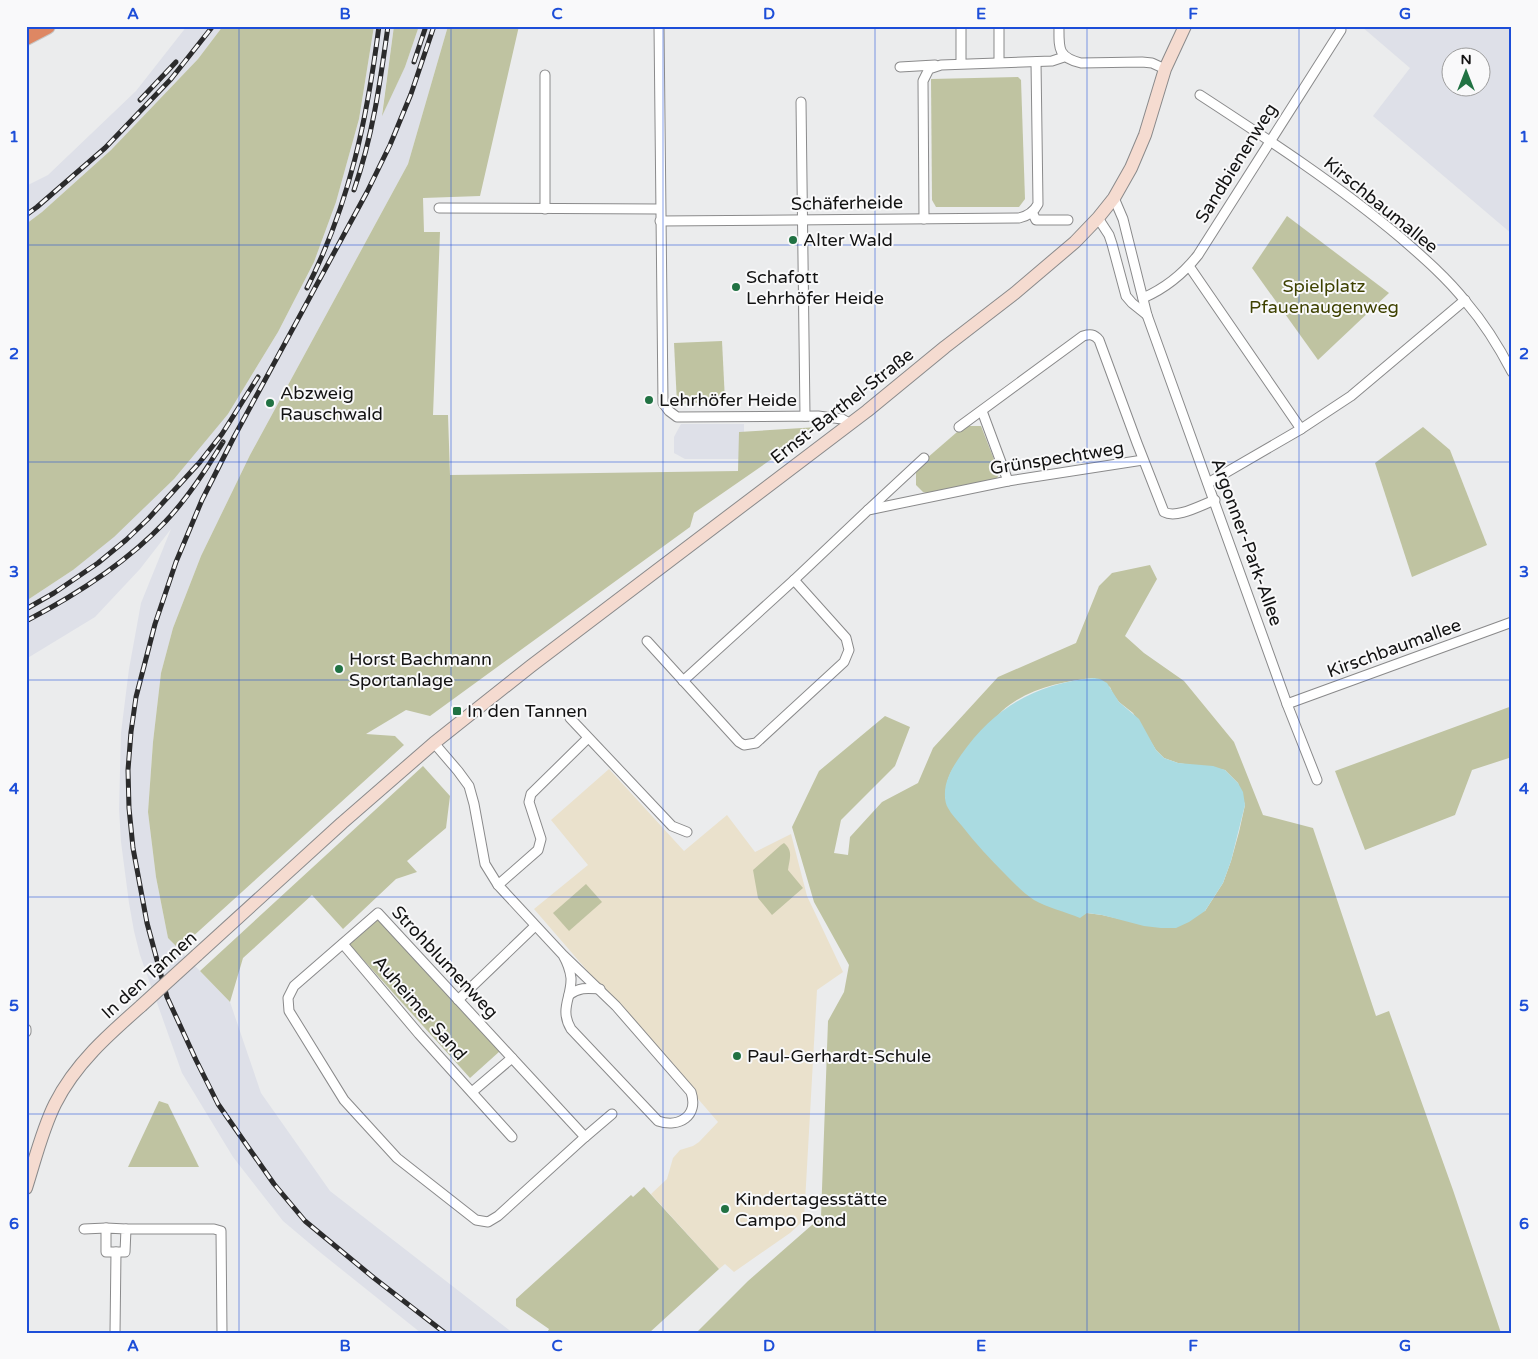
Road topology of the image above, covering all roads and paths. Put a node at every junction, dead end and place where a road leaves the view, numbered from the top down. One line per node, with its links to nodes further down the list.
1 (47, 26): 8 (highway)
2 (659, 26): 22 (street)
3 (961, 26): 12 (street)
4 (999, 26): 10 (street)
5 (1059, 26): 9 (street)
6 (1185, 26): 15 (street, Ernst-Barthel-Straße)
7 (1341, 30): 19 (street, Sandbienenweg)
8 (26, 36)
9 (1064, 56): 11 (street); 15 (street)
10 (999, 62): 11 (street); 12 (street)
11 (1036, 62): 24 (street)
12 (962, 63): 13 (street)
13 (940, 64): 14 (street); 26 (street)
14 (900, 67)
15 (1165, 69): 20 (street, Ernst-Barthel-Straße)
16 (544, 75): 23 (street)
17 (1200, 95): 19 (street, Kirschbaumallee)
18 (801, 102): 27 (street)
19 (1270, 140): 30 (street, Sandbienenweg); 32 (street, Kirschbaumallee)
20 (1114, 198): 25 (street, Ernst-Barthel-Straße); 31 (street, Argonner-Park-Allee)
21 (439, 208): 23 (street)
22 (660, 208): 23 (street); 29 (street)
23 (545, 209)
24 (1032, 212): 26 (street, Schäferheide); 28 (street)
25 (1098, 218): 33 (street, Argonner-Park-Allee); 37 (street, Ernst-Barthel-Straße)
26 (924, 219): 27 (street, Schäferheide)
27 (803, 220): 29 (street, Schäferheide); 36 (street)
28 (1068, 220)
29 (660, 222): 36 (street)
30 (1189, 266): 31 (street, Sandbienenweg); 39 (street)
31 (1143, 298): 33 (street, Argonner-Park-Allee)
32 (1465, 300): 34 (street, Kirschbaumallee); 39 (street)
33 (1147, 315): 43 (street, Argonner-Park-Allee)
34 (1512, 372)
35 (982, 411): 38 (street); 41 (street); 42 (street)
36 (806, 416): 37 (street)
37 (852, 424): 53 (street, Ernst-Barthel-Straße)
38 (959, 428)
39 (1301, 430): 43 (street)
40 (924, 458): 45 (street)
41 (1143, 460): 42 (street, Grünspechtweg); 44 (street, Grünspechtweg)
42 (1008, 481): 45 (street, Grünspechtweg)
43 (1208, 483): 44 (street, Argonner-Park-Allee)
44 (1215, 500): 50 (street, Argonner-Park-Allee)
45 (868, 510): 46 (street)
46 (794, 580): 49 (street); 49 (street)
47 (1512, 622): 50 (street, Kirschbaumallee)
48 (646, 641): 49 (street)
49 (683, 681)
50 (1287, 704): 54 (street, Argonner-Park-Allee)
51 (570, 718): 52 (street)
52 (588, 738): 55 (street); 56 (street)
53 (434, 743): 56 (street); 68 (street, In den Tannen, bridge)
54 (1317, 780)
55 (687, 832)
56 (498, 885): 57 (street)
57 (535, 926): 59 (street); 62 (street)
58 (343, 944): 62 (street, Strohblumenweg); 64 (street, Auheimer Sand); 67 (street, Strohblumenweg)
59 (563, 955): 60 (street); 61 (street)
60 (600, 989): 61 (street); 61 (street)
61 (569, 995)
62 (458, 1000): 63 (street, Strohblumenweg)
63 (512, 1058): 64 (street); 67 (street, Strohblumenweg)
64 (472, 1092): 66 (street, Auheimer Sand)
65 (612, 1114): 67 (street, Strohblumenweg)
66 (512, 1136)
67 (586, 1137)
68 (26, 1188)
69 (106, 1228): 70 (street); 71 (street); 72 (street)
70 (84, 1229)
71 (126, 1229): 72 (street); 74 (street)
72 (116, 1252): 73 (street)
73 (116, 1333)
74 (222, 1333)

